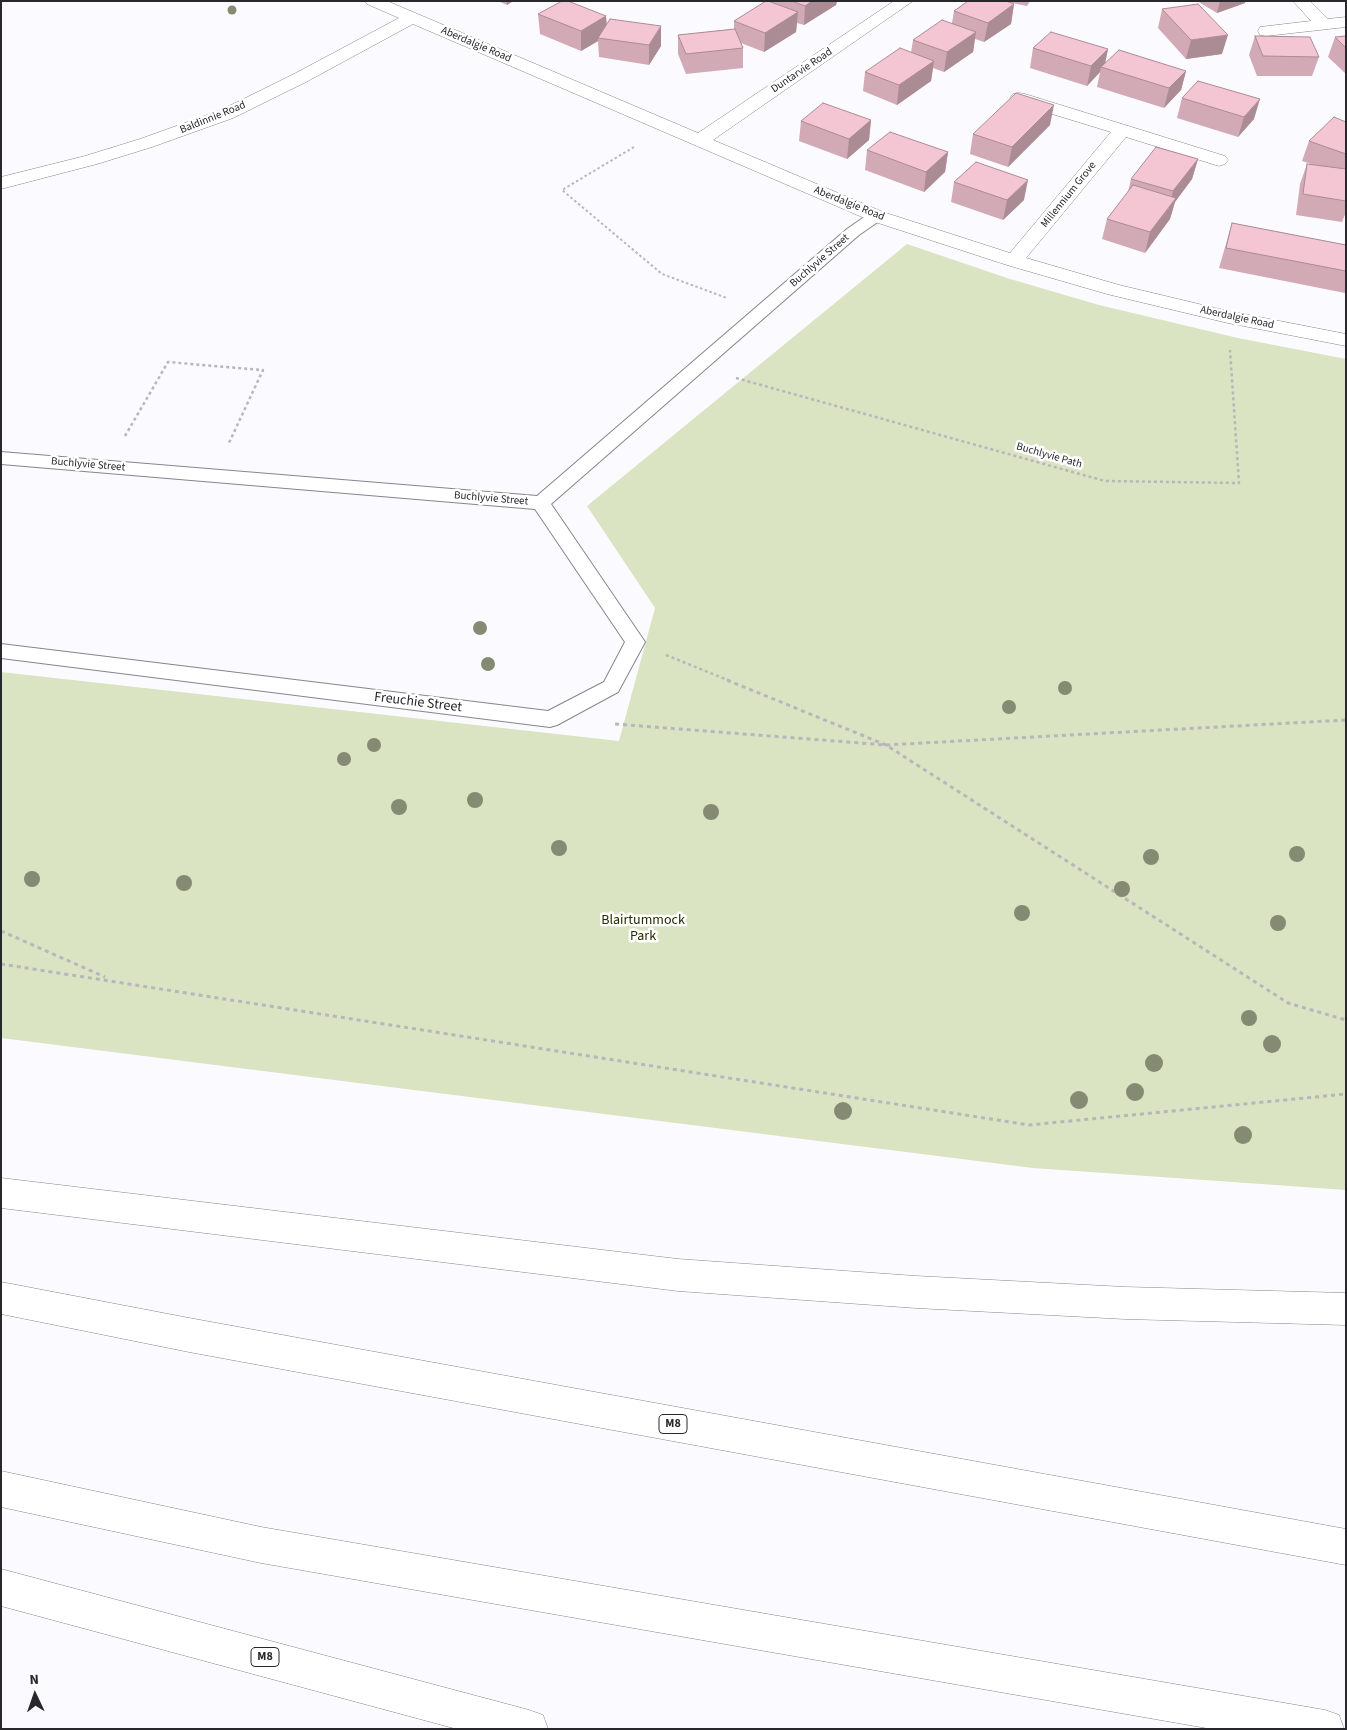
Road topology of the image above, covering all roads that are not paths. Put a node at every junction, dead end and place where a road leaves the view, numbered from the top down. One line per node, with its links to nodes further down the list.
1 (373, 1): 4 (main road, Aberdalgie Road)
2 (905, 1): 10 (main road, Duntarvie Road)
3 (1301, 1): 6 (main road)
4 (412, 18): 10 (main road, Aberdalgie Road); 12 (main road, Baldinnie Road)
5 (1346, 22): 6 (main road)
6 (1322, 24): 7 (main road)
7 (1266, 31)
8 (1015, 97): 9 (main road)
9 (1123, 129): 11 (main road); 14 (main road, Millennium Grove)
10 (699, 141): 13 (main road, Aberdalgie Road)
11 (1219, 160)
12 (1, 183)
13 (876, 216): 14 (main road, Aberdalgie Road); 17 (lane, Buchlyvie Street)
14 (1014, 261): 15 (main road, Aberdalgie Road)
15 (1346, 340)
16 (1, 458): 17 (lane, Buchlyvie Street)
17 (541, 503): 18 (lane, Freuchie Street)
18 (1, 650)
19 (1, 1193): 21 (main road)
20 (1, 1298): 23 (main road, M8)
21 (1346, 1309)
22 (1, 1489): 26 (main road)
23 (1346, 1547)
24 (1, 1587): 25 (main road, M8)
25 (529, 1729)
26 (1325, 1729)

